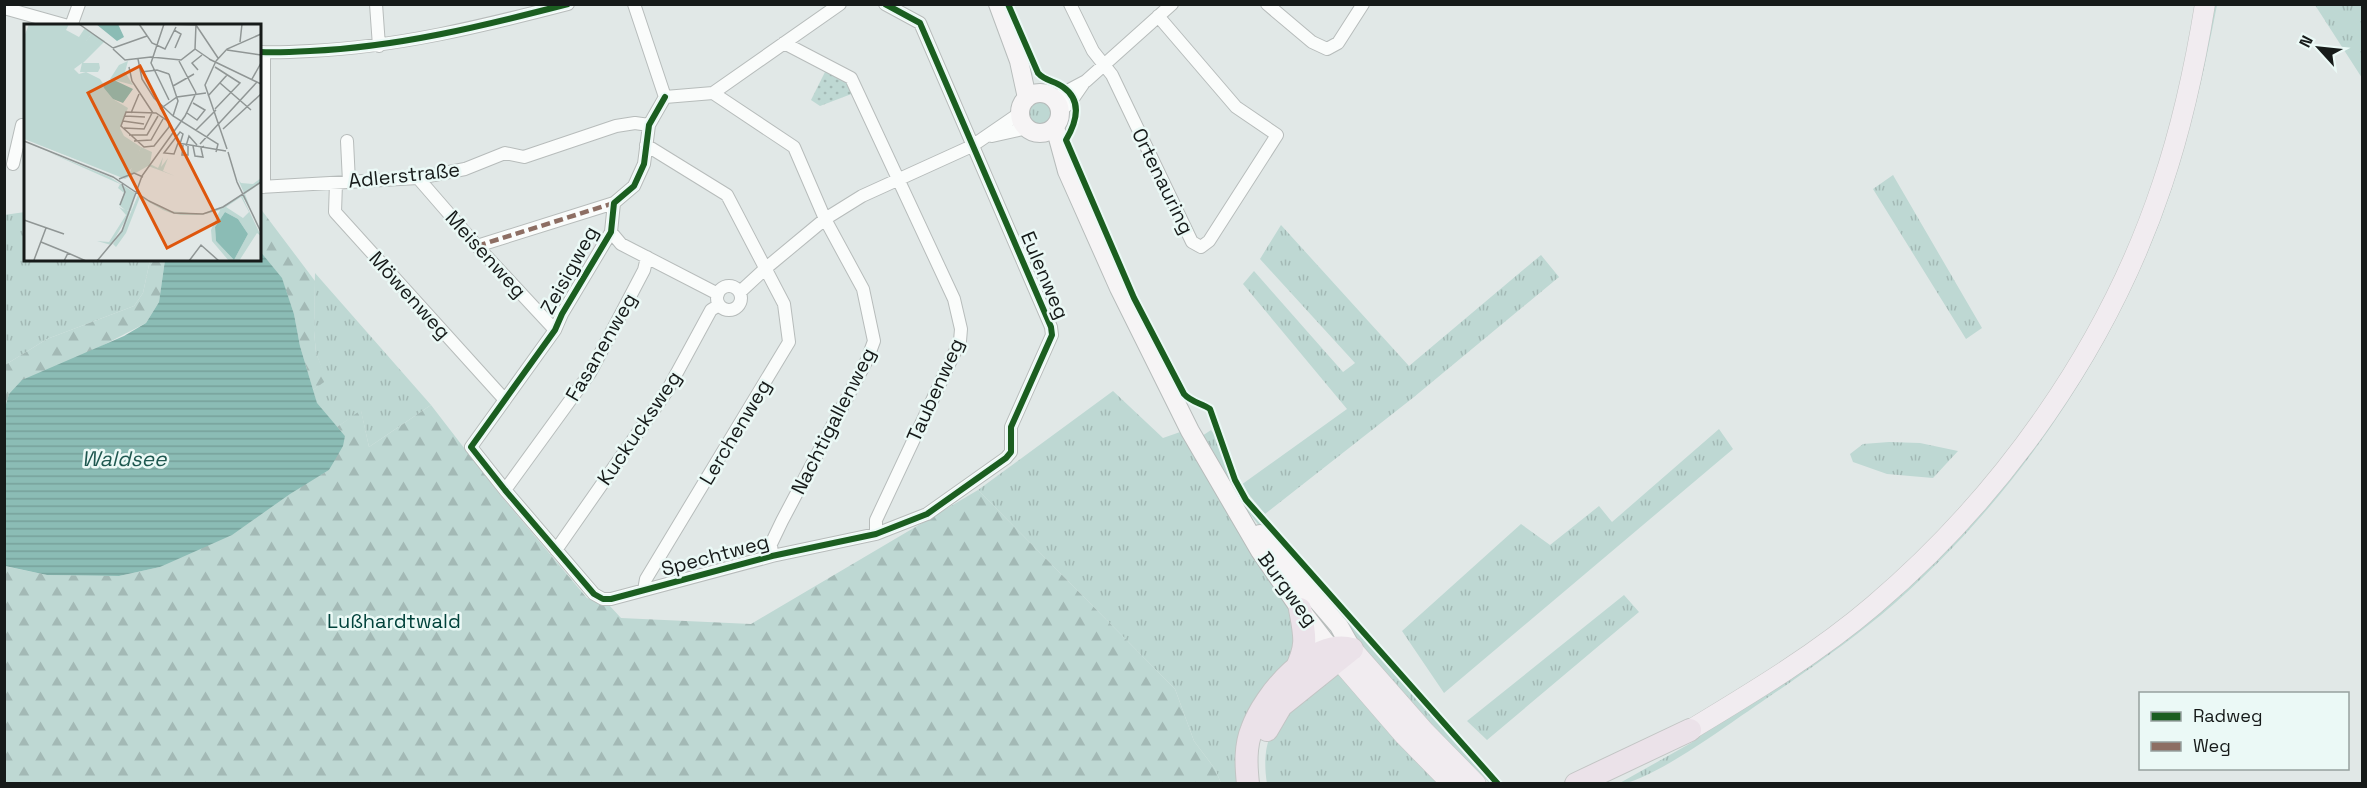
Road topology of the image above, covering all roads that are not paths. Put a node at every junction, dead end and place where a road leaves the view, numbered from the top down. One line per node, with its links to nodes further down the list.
1 (79, 4): 16 (street)
2 (376, 4): 18 (street)
3 (568, 4): 18 (street)
4 (634, 4): 22 (street)
5 (840, 4): 17 (street)
6 (885, 4): 28 (street, Eulenweg)
7 (998, 4): 23 (street, Burgweg)
8 (1070, 4): 20 (street)
9 (1172, 4): 14 (street)
10 (1267, 4): 11 (street)
11 (1364, 4)
12 (2205, 4): 56 (main road)
13 (4, 8): 15 (street)
14 (1158, 16): 20 (street); 20 (street, Ortenauring)
15 (63, 24)
16 (71, 24)
17 (784, 43): 21 (street); 32 (street, Taubenweg)
18 (379, 46): 19 (street)
19 (262, 53): 34 (street)
20 (1104, 64): 23 (street)
21 (712, 93): 22 (street); 36 (street, Nachtigallenweg)
22 (665, 97): 25 (street)
23 (1040, 113): 28 (street); 48 (street, Burgweg)
24 (22, 125): 29 (street)
25 (649, 125): 27 (street); 31 (street, Adlerstraße)
26 (347, 141): 33 (street, Möwenweg)
27 (646, 145): 35 (street); 40 (street, Lerchenweg)
28 (972, 146): 32 (street); 46 (street, Eulenweg)
29 (9, 163): 30 (street)
30 (24, 167)
31 (418, 178): 33 (street, Adlerstraße); 38 (street, Meisenweg)
32 (900, 179): 36 (street); 49 (street, Taubenweg)
33 (342, 182): 34 (street, Adlerstraße); 44 (street, Möwenweg)
34 (262, 187)
35 (614, 203): 37 (street, Zeisigweg); 38 (street)
36 (825, 219): 40 (street); 51 (street, Nachtigallenweg)
37 (611, 232): 39 (street); 43 (street, Zeisigweg)
38 (477, 246): 43 (street, Meisenweg)
39 (646, 257): 42 (street); 47 (street, Fasanenweg)
40 (766, 267): 41 (street); 52 (street, Lerchenweg)
41 (740, 292): 42 (street); 42 (street)
42 (719, 299): 50 (street, Kuckucksweg)
43 (555, 330): 44 (street, Zeisigweg)
44 (506, 400): 45 (street, Zeisigweg)
45 (471, 447): 47 (street, Spechtweg)
46 (1011, 452): 49 (street, Spechtweg)
47 (505, 490): 50 (street, Spechtweg)
48 (1240, 515): 53 (street, Burgweg); 54 (street, Burgweg)
49 (876, 534): 51 (street, Spechtweg)
50 (556, 550): 52 (street, Spechtweg)
51 (772, 556): 52 (street, Spechtweg)
52 (644, 590)
53 (1300, 609): 54 (street, Burgweg); 55 (highway)
54 (1341, 652): 55 (highway); 58 (highway); 59 (main road); 60 (main road)
55 (1294, 671): 57 (highway)
56 (1690, 730): 61 (highway); 62 (highway)
57 (1248, 783)
58 (1262, 783)
59 (1452, 783)
60 (1476, 783)
61 (1576, 783)
62 (1599, 783)

